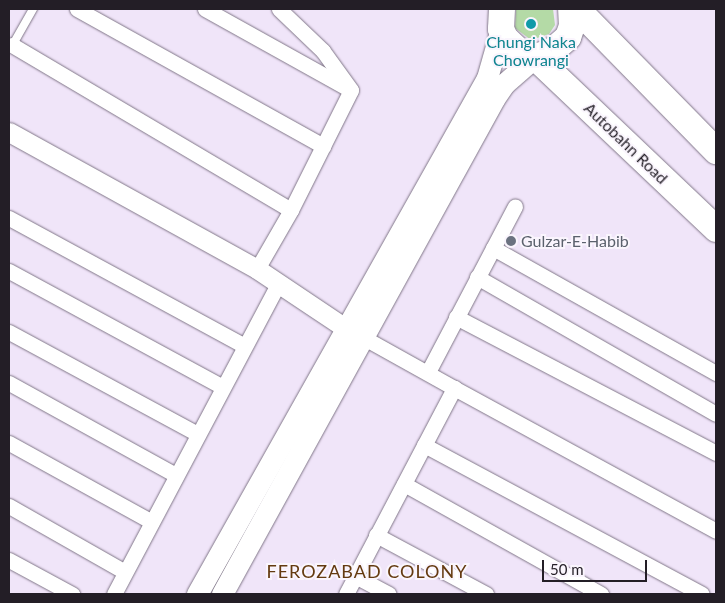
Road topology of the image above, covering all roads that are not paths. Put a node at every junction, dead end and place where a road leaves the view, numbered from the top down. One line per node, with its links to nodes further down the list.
1 (32, 9): 9 (lane)
2 (77, 9): 13 (street)
3 (205, 9): 11 (street)
4 (279, 9): 11 (street)
5 (482, 9): 8 (highway)
6 (571, 9): 10 (highway)
7 (577, 9): 14 (highway)
8 (501, 19): 10 (highway); 26 (main road)
9 (10, 48): 16 (street)
10 (535, 57): 18 (highway, Autobahn Road); 26 (main road)
11 (351, 90): 13 (street)
12 (9, 132): 20 (street)
13 (324, 146): 16 (street)
14 (716, 151)
15 (515, 206): 19 (street)
16 (291, 210): 20 (street)
17 (9, 218): 27 (street)
18 (716, 228)
19 (493, 248): 22 (street); 29 (street)
20 (256, 269): 23 (street)
21 (9, 271): 31 (street)
22 (478, 277): 24 (street); 33 (street)
23 (278, 284): 26 (street); 27 (street)
24 (456, 317): 28 (street); 37 (street)
25 (9, 332): 34 (street)
26 (354, 333): 28 (street); 49 (main road); 50 (main road)
27 (245, 346): 31 (street)
28 (428, 372): 32 (street)
29 (716, 374)
30 (9, 383): 38 (street)
31 (223, 387): 34 (street)
32 (454, 388): 36 (street); 42 (street)
33 (716, 414)
34 (198, 434): 38 (street)
35 (9, 443): 41 (street)
36 (424, 445): 39 (street); 55 (street)
37 (716, 453)
38 (176, 475): 41 (street)
39 (404, 484): 43 (street); 54 (street)
40 (9, 506): 45 (street)
41 (152, 522): 45 (street)
42 (716, 531)
43 (376, 535): 46 (street); 53 (street)
44 (9, 560): 47 (street)
45 (125, 572): 48 (street)
46 (355, 576): 51 (street); 52 (street)
47 (72, 594)
48 (114, 594)
49 (197, 594)
50 (222, 594)
51 (346, 594)
52 (390, 594)
53 (486, 594)
54 (602, 594)
55 (702, 594)

